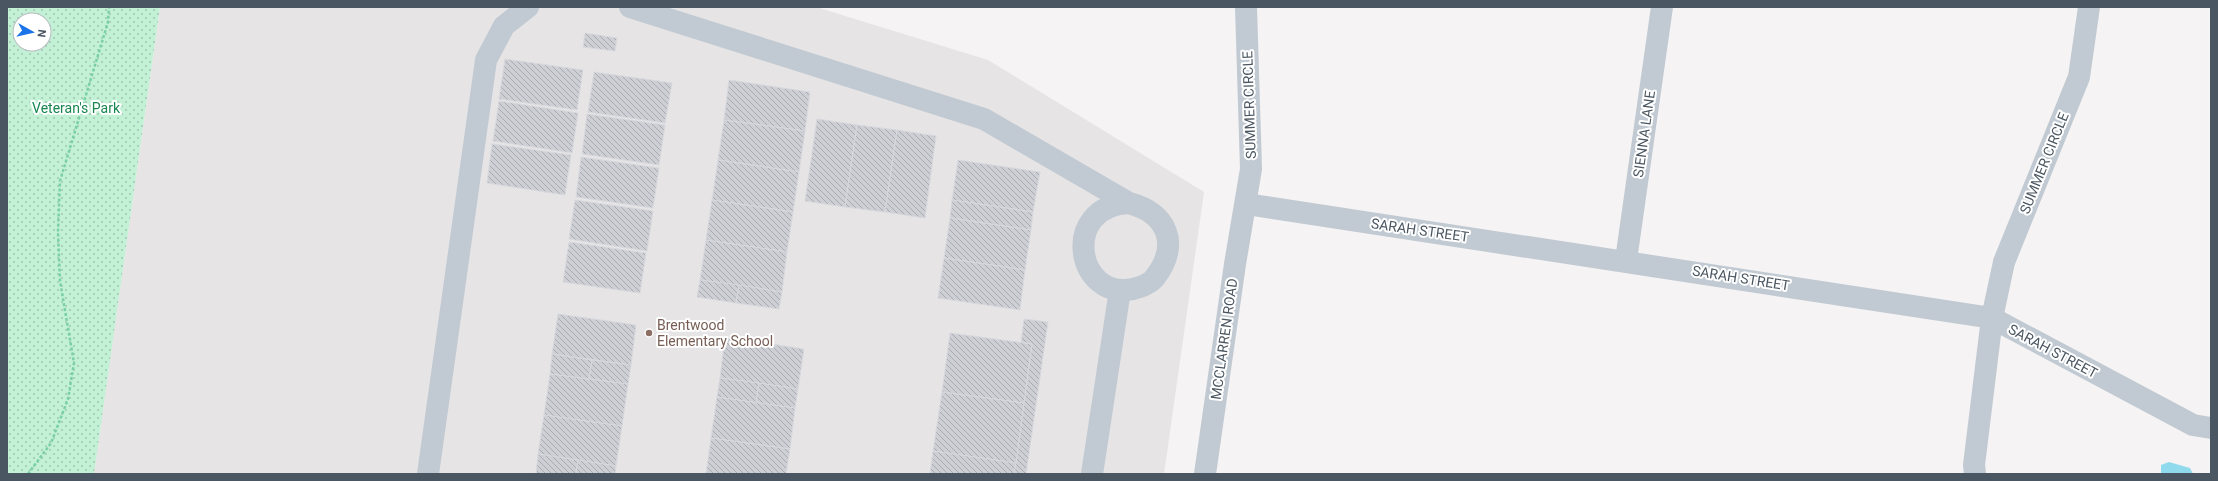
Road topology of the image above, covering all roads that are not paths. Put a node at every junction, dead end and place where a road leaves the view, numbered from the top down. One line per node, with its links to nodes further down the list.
1 (528, 7): 12 (street)
2 (630, 7): 6 (street)
3 (1246, 7): 7 (street, SUMMER CIRCLE)
4 (1662, 7): 8 (street, SIENNA LANE)
5 (2089, 7): 10 (street, SUMMER CIRCLE)
6 (1129, 203): 9 (street); 9 (street)
7 (1246, 204): 8 (street, SARAH STREET); 14 (street, MCCLARREN ROAD)
8 (1626, 260): 10 (street, SARAH STREET)
9 (1120, 290): 13 (street)
10 (1992, 318): 11 (street, SARAH STREET); 15 (street, SUMMER CIRCLE)
11 (2211, 428)
12 (428, 474)
13 (1092, 474)
14 (1206, 474)
15 (1975, 474)

